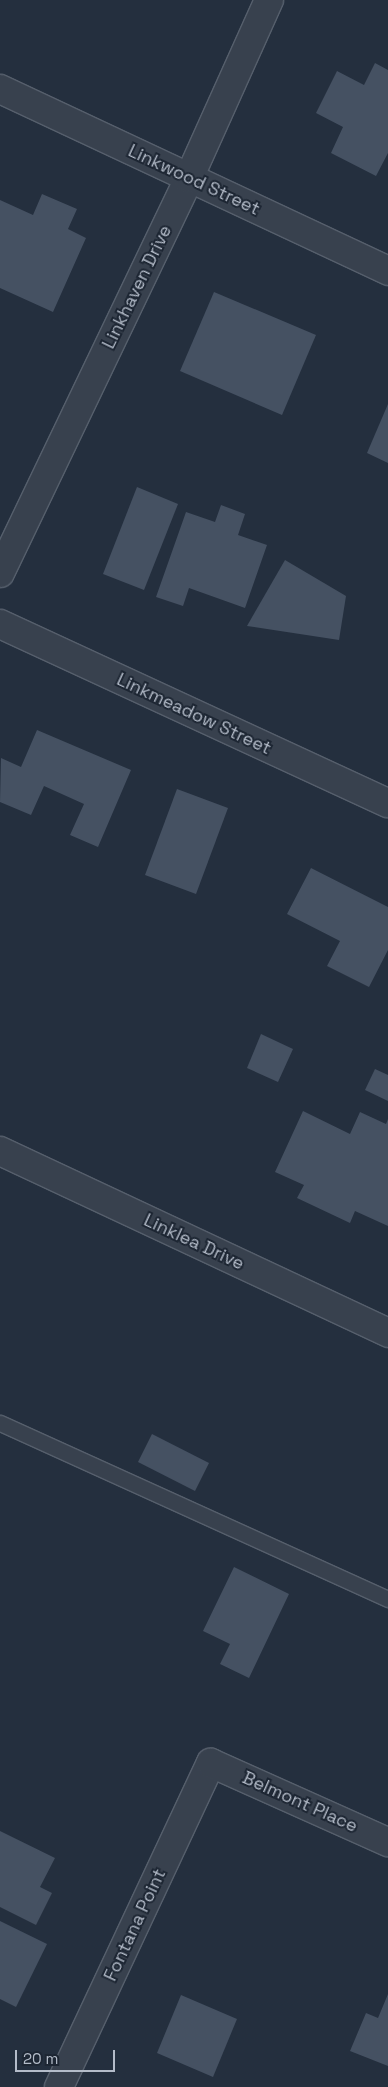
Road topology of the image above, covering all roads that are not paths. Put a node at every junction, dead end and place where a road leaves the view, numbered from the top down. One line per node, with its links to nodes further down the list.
1 (269, 0): 3 (street, Linkhaven Drive)
2 (0, 89): 3 (street, Linkwood Street)
3 (189, 178): 4 (street, Linkwood Street); 5 (street, Linkhaven Drive)
4 (388, 271)
5 (0, 573)
6 (0, 624): 7 (street, Linkmeadow Street)
7 (388, 804)
8 (0, 1151): 9 (street, Linklea Drive)
9 (388, 1333)
10 (0, 1423): 11 (lane)
11 (388, 1599)
12 (211, 1763): 13 (street, Belmont Place); 14 (street, Fontana Point)
13 (388, 1842)
14 (58, 2087)

